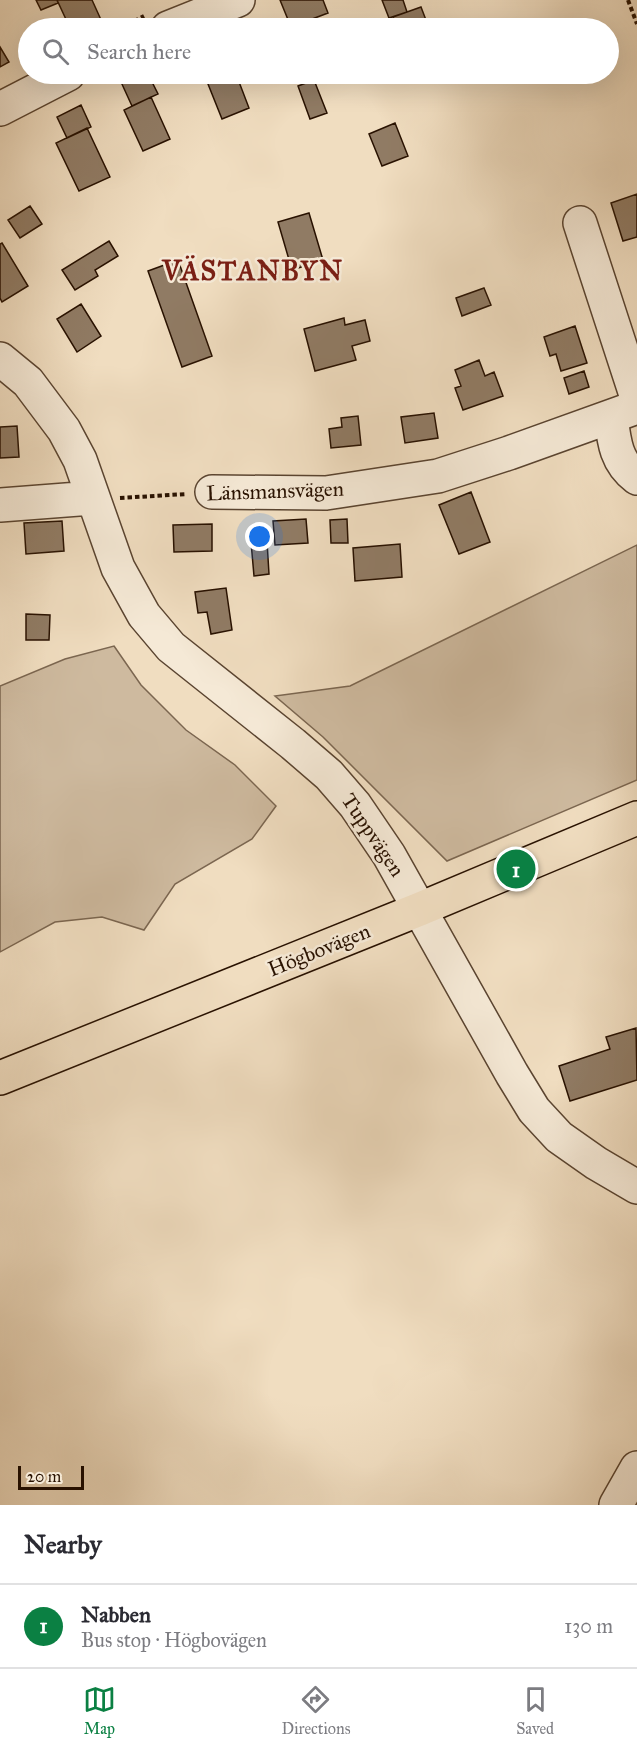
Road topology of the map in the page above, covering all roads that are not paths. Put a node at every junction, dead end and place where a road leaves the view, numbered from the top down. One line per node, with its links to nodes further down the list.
1 (238, 0): 2 (street)
2 (193, 18)
3 (49, 84): 4 (street)
4 (0, 109)
5 (580, 223): 7 (street)
6 (0, 359): 11 (street, Tuppvägen)
7 (637, 398)
8 (624, 412): 9 (street, Länsmansvägen); 10 (street, Länsmansvägen)
9 (637, 478)
10 (212, 492)
11 (92, 498): 12 (street); 14 (street, Tuppvägen)
12 (0, 505)
13 (637, 818): 14 (main road, Högbovägen)
14 (420, 909): 15 (main road, Högbovägen); 16 (street, Tuppvägen)
15 (0, 1078)
16 (637, 1187)
17 (637, 1468): 18 (street)
18 (616, 1505)

